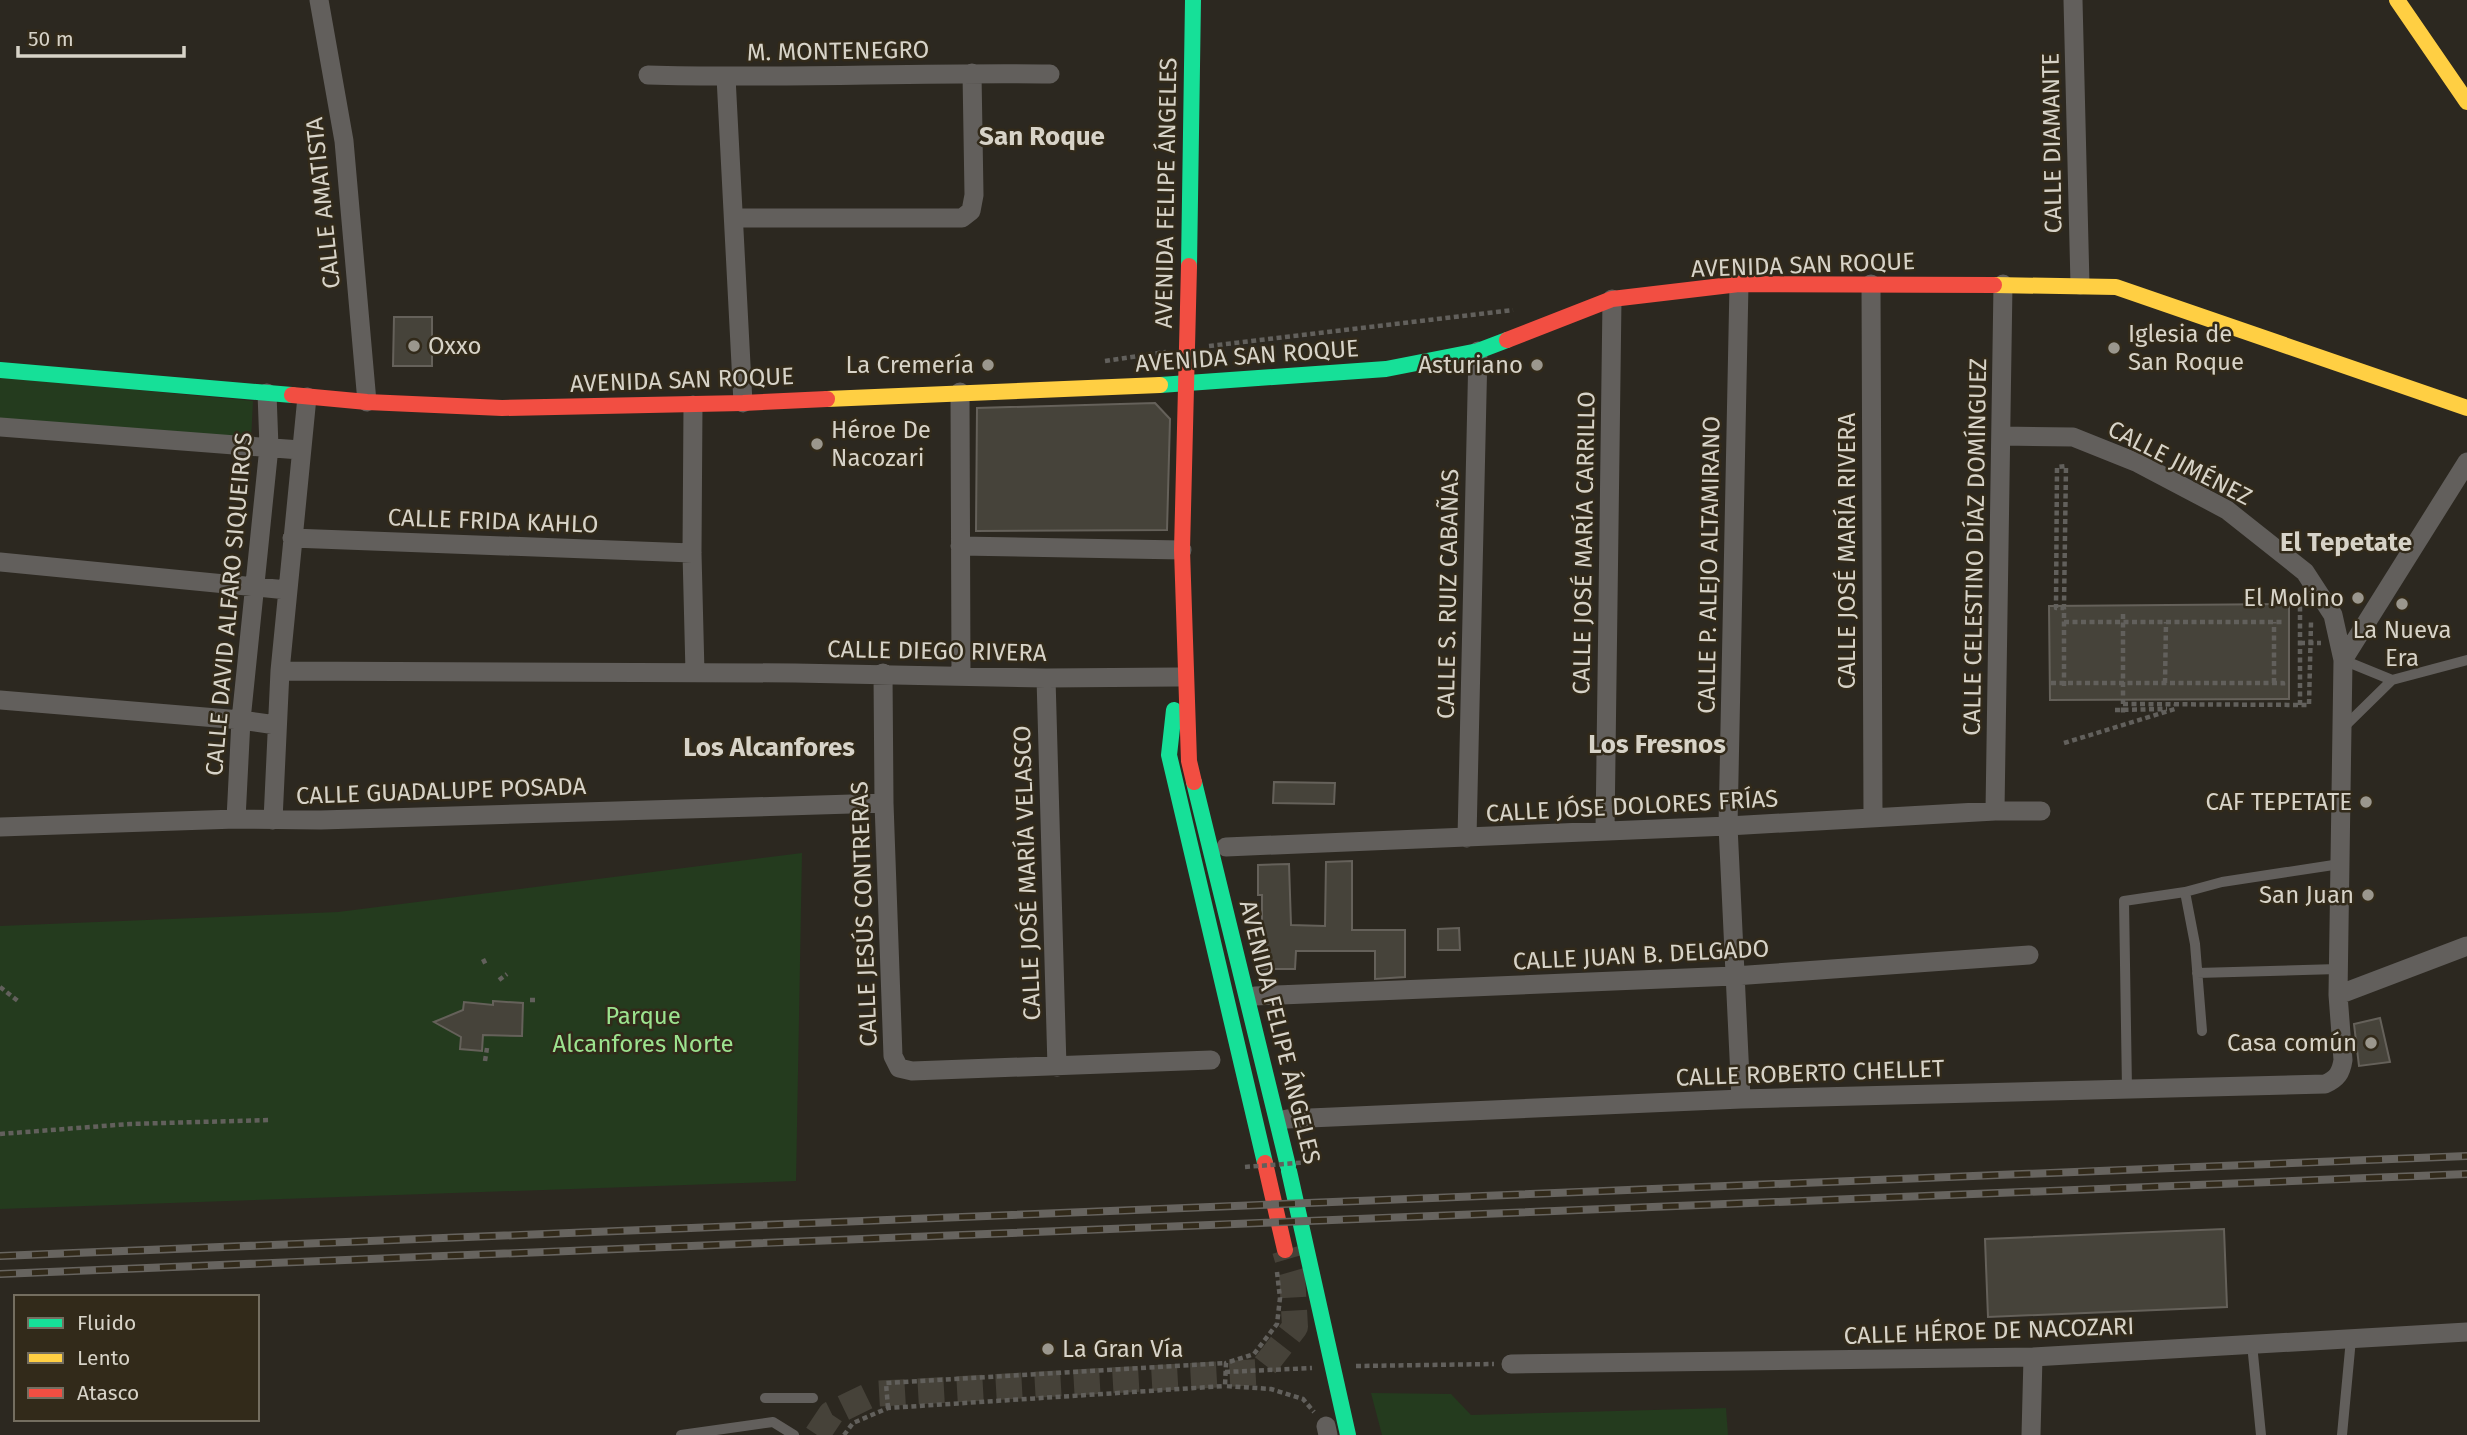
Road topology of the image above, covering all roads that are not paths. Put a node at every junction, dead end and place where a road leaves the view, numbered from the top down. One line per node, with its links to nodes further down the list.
1 (319, 0): 22 (street, CALLE AMATISTA)
2 (1193, 0): 18 (street, AVENIDA FELIPE ÁNGELES)
3 (2073, 0): 14 (street, CALLE DIAMANTE)
4 (2397, 0): 9 (street)
5 (972, 72): 6 (street, M. MONTENEGRO); 8 (street, M. MONTENEGRO); 10 (street)
6 (1050, 74)
7 (648, 75): 8 (street)
8 (726, 77): 10 (street, M. MONTENEGRO)
9 (2467, 102)
10 (734, 218): 23 (street, M. MONTENEGRO)
11 (1739, 284): 12 (street, AVENIDA SAN ROQUE); 15 (street, AVENIDA SAN ROQUE); 58 (street, CALLE P. ALEJO ALTAMIRANO)
12 (1871, 284): 13 (street, AVENIDA SAN ROQUE); 55 (street, CALLE JOSÉ MARÍA RIVERA)
13 (2003, 284): 14 (street, AVENIDA SAN ROQUE); 27 (street, CALLE CELESTINO DÍAZ DOMÍNGUEZ)
14 (2080, 285): 25 (street, AVENIDA SAN ROQUE)
15 (1612, 299): 16 (street, AVENIDA SAN ROQUE); 60 (street, CALLE JOSÉ MARÍA CARRILLO)
16 (1478, 351): 18 (street, AVENIDA SAN ROQUE); 61 (street, CALLE S. RUIZ CABAÑAS)
17 (0, 370): 20 (street, AVENIDA SAN ROQUE)
18 (1187, 384): 19 (street, AVENIDA SAN ROQUE); 33 (street, AVENIDA FELIPE ÁNGELES)
19 (960, 391): 23 (street, AVENIDA SAN ROQUE); 32 (street)
20 (267, 393): 21 (street, AVENIDA SAN ROQUE); 28 (street, CALLE DAVID ALFARO SIQUEIROS)
21 (307, 397): 22 (street, AVENIDA SAN ROQUE); 29 (street)
22 (367, 402): 24 (street, AVENIDA SAN ROQUE)
23 (743, 403): 24 (street, AVENIDA SAN ROQUE)
24 (693, 405): 34 (street)
25 (2467, 408)
26 (0, 427): 28 (street)
27 (2002, 436): 39 (street, CALLE JIMÉNEZ); 53 (street, CALLE CELESTINO DÍAZ DOMÍNGUEZ)
28 (269, 447): 29 (street); 36 (street, CALLE DAVID ALFARO SIQUEIROS)
29 (300, 450): 31 (street)
30 (2467, 462): 39 (street)
31 (292, 538): 34 (street, CALLE FRIDA KAHLO); 37 (street)
32 (960, 546): 33 (street); 44 (street)
33 (1182, 550): 38 (street, AVENIDA FELIPE ÁNGELES)
34 (692, 553): 42 (street)
35 (0, 562): 36 (street)
36 (254, 587): 37 (street); 49 (street, CALLE DAVID ALFARO SIQUEIROS)
37 (286, 590): 41 (street)
38 (1183, 639): 45 (street, AVENIDA FELIPE ÁNGELES); 89 (street, AVENIDA FELIPE ÁNGELES)
39 (2343, 660): 47 (lane); 51 (street, CALLE JIMÉNEZ)
40 (2467, 660): 47 (lane)
41 (280, 671): 42 (street, CALLE DIEGO RIVERA); 50 (street)
42 (695, 673): 43 (street, CALLE DIEGO RIVERA)
43 (883, 673): 44 (street, CALLE DIEGO RIVERA); 52 (street, CALLE JESÚS CONTRERAS)
44 (961, 676): 46 (street, CALLE DIEGO RIVERA)
45 (1178, 677): 46 (street, CALLE DIEGO RIVERA); 79 (street, AVENIDA FELIPE ÁNGELES)
46 (1046, 678): 74 (street, CALLE JOSÉ MARÍA VELASCO)
47 (2392, 680): 51 (lane)
48 (0, 699): 49 (street)
49 (241, 720): 50 (street); 56 (street, CALLE DAVID ALFARO SIQUEIROS)
50 (276, 725): 57 (street)
51 (2342, 729): 63 (street, CALLE JIMÉNEZ)
52 (884, 803): 57 (street, CALLE GUADALUPE POSADA); 74 (street, CALLE JESÚS CONTRERAS)
53 (1995, 811): 54 (street, CALLE JÓSE DOLORES FRÍAS); 55 (street, CALLE JÓSE DOLORES FRÍAS)
54 (2041, 811)
55 (1873, 818): 58 (street, CALLE JÓSE DOLORES FRÍAS)
56 (236, 820): 57 (street, CALLE GUADALUPE POSADA); 59 (street, CALLE GUADALUPE POSADA)
57 (273, 820)
58 (1727, 826): 60 (street, CALLE JÓSE DOLORES FRÍAS); 69 (street, CALLE P. ALEJO ALTAMIRANO)
59 (0, 827)
60 (1605, 831): 61 (street, CALLE JÓSE DOLORES FRÍAS)
61 (1467, 838): 62 (street, CALLE JÓSE DOLORES FRÍAS)
62 (1226, 848)
63 (2340, 864): 64 (lane); 67 (street, CALLE JIMÉNEZ)
64 (2185, 892): 68 (lane); 76 (lane)
65 (2467, 946): 70 (street)
66 (2029, 955): 69 (street, CALLE JUAN B. DELGADO)
67 (2338, 969): 68 (lane); 70 (street, CALLE JIMÉNEZ)
68 (2197, 973): 72 (lane)
69 (1734, 976): 71 (street, CALLE JUAN B. DELGADO); 77 (street, CALLE P. ALEJO ALTAMIRANO)
70 (2337, 995): 75 (street, CALLE JIMÉNEZ)
71 (1255, 996)
72 (2202, 1031)
73 (1212, 1060): 74 (street)
74 (1058, 1067)
75 (2335, 1080): 76 (street, CALLE ROBERTO CHELLET)
76 (2127, 1089): 77 (street, CALLE ROBERTO CHELLET)
77 (1741, 1099): 78 (street, CALLE ROBERTO CHELLET)
78 (1287, 1119)
79 (1285, 1250)
80 (2467, 1332): 81 (street, CALLE HÉROE DE NACOZARI)
81 (2351, 1339): 82 (street, CALLE HÉROE DE NACOZARI); 92 (lane)
82 (2252, 1344): 83 (street, CALLE HÉROE DE NACOZARI); 91 (lane)
83 (2033, 1357): 84 (street, CALLE HÉROE DE NACOZARI); 90 (street)
84 (1511, 1364)
85 (765, 1398): 86 (lane)
86 (813, 1398)
87 (681, 1435): 88 (lane)
88 (794, 1435)
89 (1348, 1435)
90 (2031, 1435)
91 (2261, 1435)
92 (2342, 1435)

